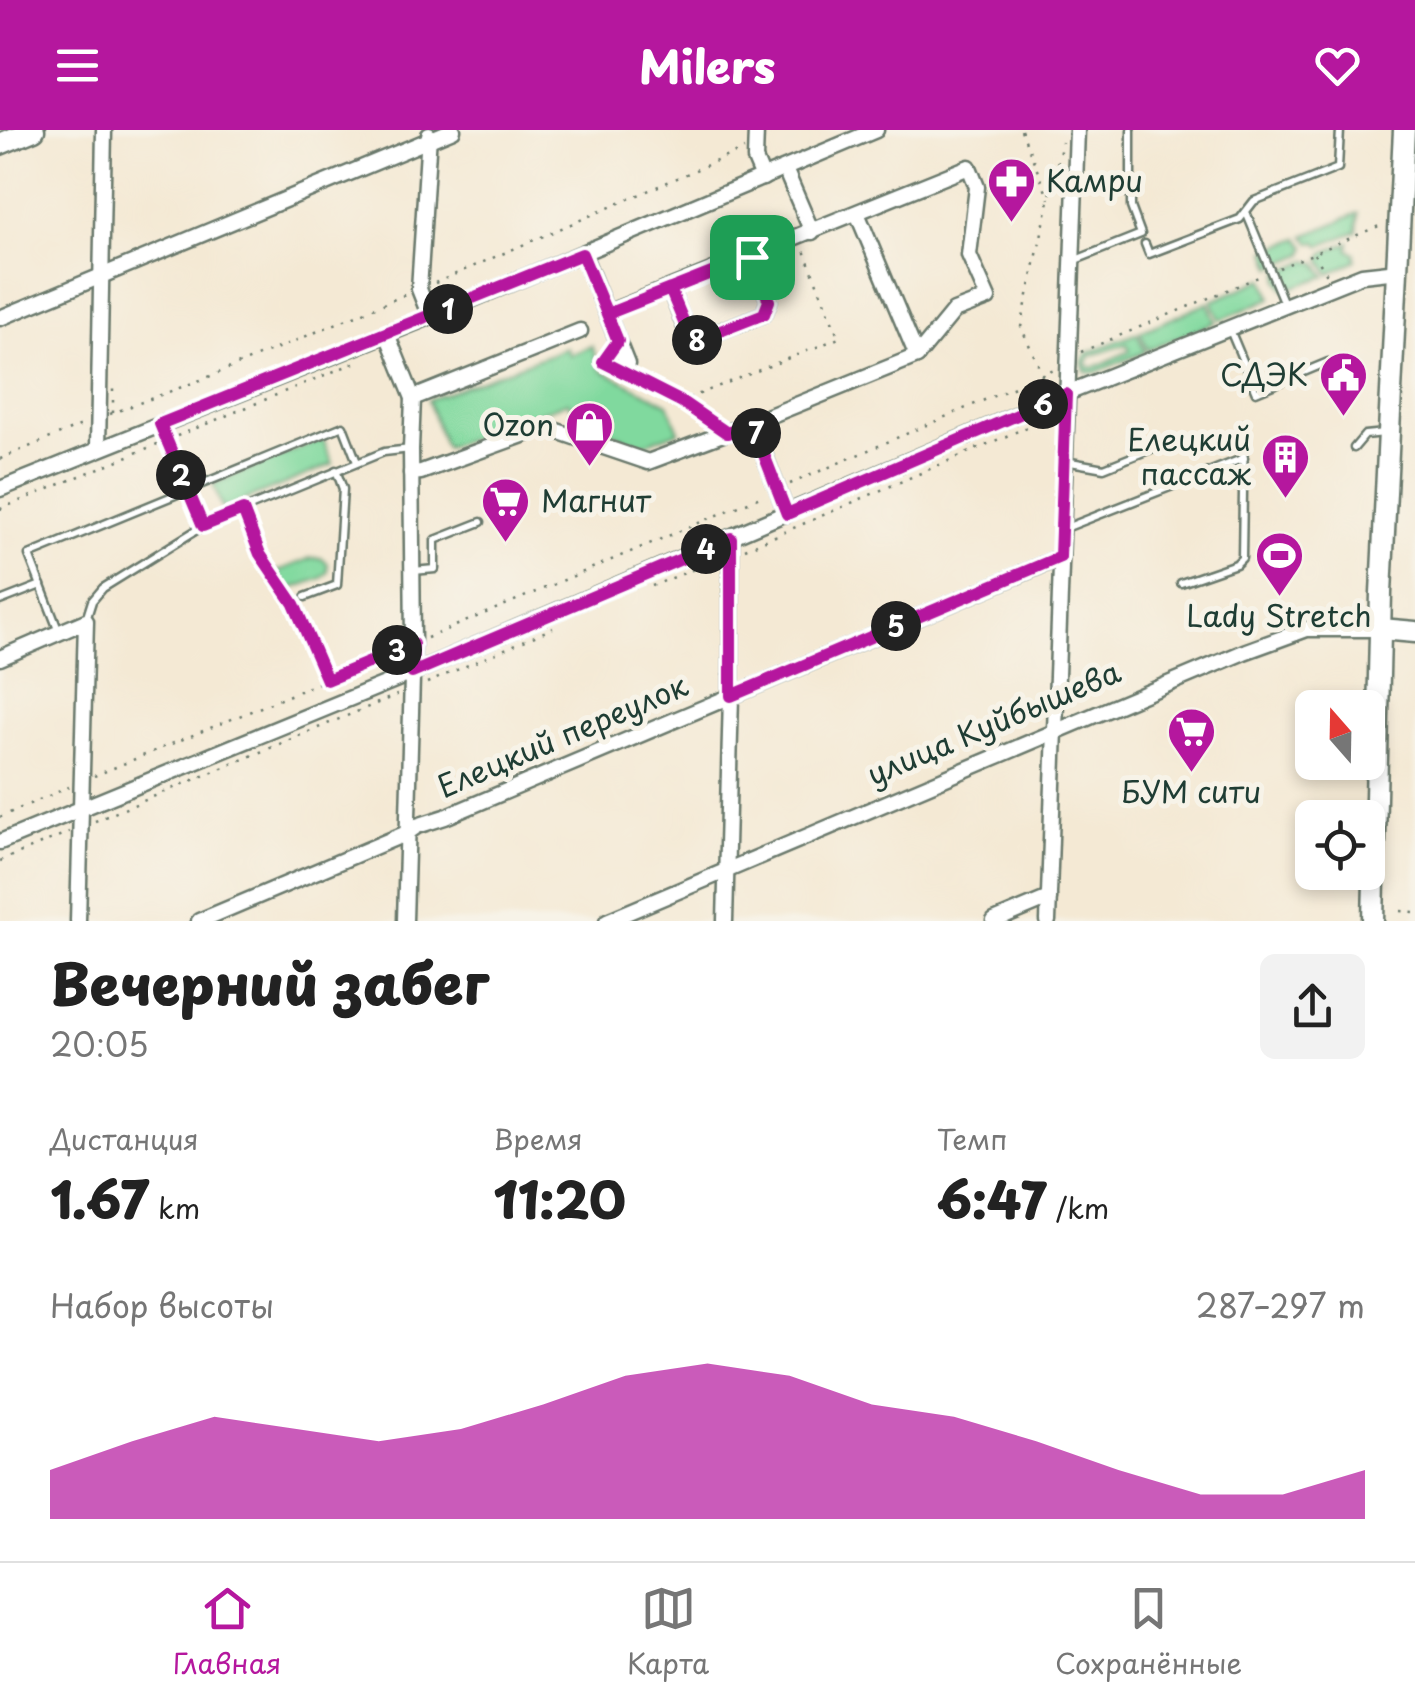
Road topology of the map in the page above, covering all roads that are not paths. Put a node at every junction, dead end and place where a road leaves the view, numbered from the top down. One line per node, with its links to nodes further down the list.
1 (34, 130): 11 (main road)
2 (104, 130): 22 (street)
3 (453, 130): 9 (street)
4 (876, 130): 12 (street)
5 (1077, 130): 20 (street)
6 (1130, 130): 20 (lane)
7 (1340, 130): 14 (lane)
8 (1404, 130): 21 (main road)
9 (428, 135): 22 (street); 27 (street)
10 (755, 137): 13 (street)
11 (0, 144)
12 (785, 169): 13 (street); 16 (street)
13 (763, 178): 18 (street)
14 (1246, 211): 17 (lane); 24 (lane)
15 (857, 213): 16 (street); 32 (street); 32 (street)
16 (805, 235): 19 (street)
17 (1145, 244)
18 (582, 254): 26 (street); 27 (street)
19 (752, 257): 23 (street); 23 (street)
20 (1072, 262): 35 (street)
21 (1398, 272): 24 (street); 25 (main road)
22 (102, 274): 28 (street); 42 (street)
23 (670, 289): 26 (street)
24 (1284, 306): 29 (street)
25 (1406, 309): 40 (main road)
26 (607, 314): 34 (street)
27 (430, 316): 31 (street)
28 (0, 318)
29 (1229, 328): 33 (lane); 35 (street)
30 (580, 331): 36 (street)
31 (388, 334): 36 (street); 37 (street)
32 (916, 356): 38 (street)
33 (1328, 362)
34 (627, 364)
35 (1066, 394): 46 (street); 52 (street)
36 (413, 398): 44 (street)
37 (160, 424): 42 (street); 51 (lane)
38 (752, 424): 49 (street); 52 (street)
39 (1244, 424): 45 (lane)
40 (1392, 433): 43 (lane); 64 (main road)
41 (1166, 444): 46 (lane)
42 (98, 448): 50 (street)
43 (1354, 448)
44 (410, 449): 47 (lane); 49 (street)
45 (1244, 458): 55 (lane); 59 (lane)
46 (1064, 461): 55 (street)
47 (357, 462): 48 (lane); 51 (lane)
48 (336, 470): 54 (lane); 61 (lane)
49 (411, 473): 58 (street)
50 (0, 490)
51 (188, 490): 54 (lane); 60 (lane)
52 (787, 514): 56 (street)
53 (481, 522): 58 (lane)
54 (203, 526): 63 (lane)
55 (1061, 530): 57 (street)
56 (731, 538): 68 (street); 69 (street)
57 (1060, 557): 69 (street, Елецкий переулок); 70 (street)
58 (412, 571): 68 (street)
59 (1181, 583)
60 (41, 585): 62 (lane); 66 (lane)
61 (305, 597)
62 (0, 602)
63 (86, 621): 66 (street); 71 (street)
64 (1381, 630): 65 (main road, улица Куйбышева); 70 (street, улица Куйбышева); 83 (main road)
65 (1415, 632)
66 (60, 633): 67 (street)
67 (0, 658)
68 (412, 673): 71 (street); 72 (street)
69 (731, 696): 72 (street, Елецкий переулок); 74 (street)
70 (1054, 730): 74 (street, улица Куйбышева); 75 (street)
71 (79, 808): 73 (street); 76 (street)
72 (407, 833): 77 (street, Елецкий переулок); 78 (street)
73 (0, 842)
74 (728, 870): 79 (street, улица Куйбышева); 80 (street)
75 (1049, 898): 81 (street); 82 (street)
76 (78, 921)
77 (199, 921)
78 (406, 921)
79 (607, 921)
80 (725, 921)
81 (994, 921)
82 (1048, 921)
83 (1372, 921)

